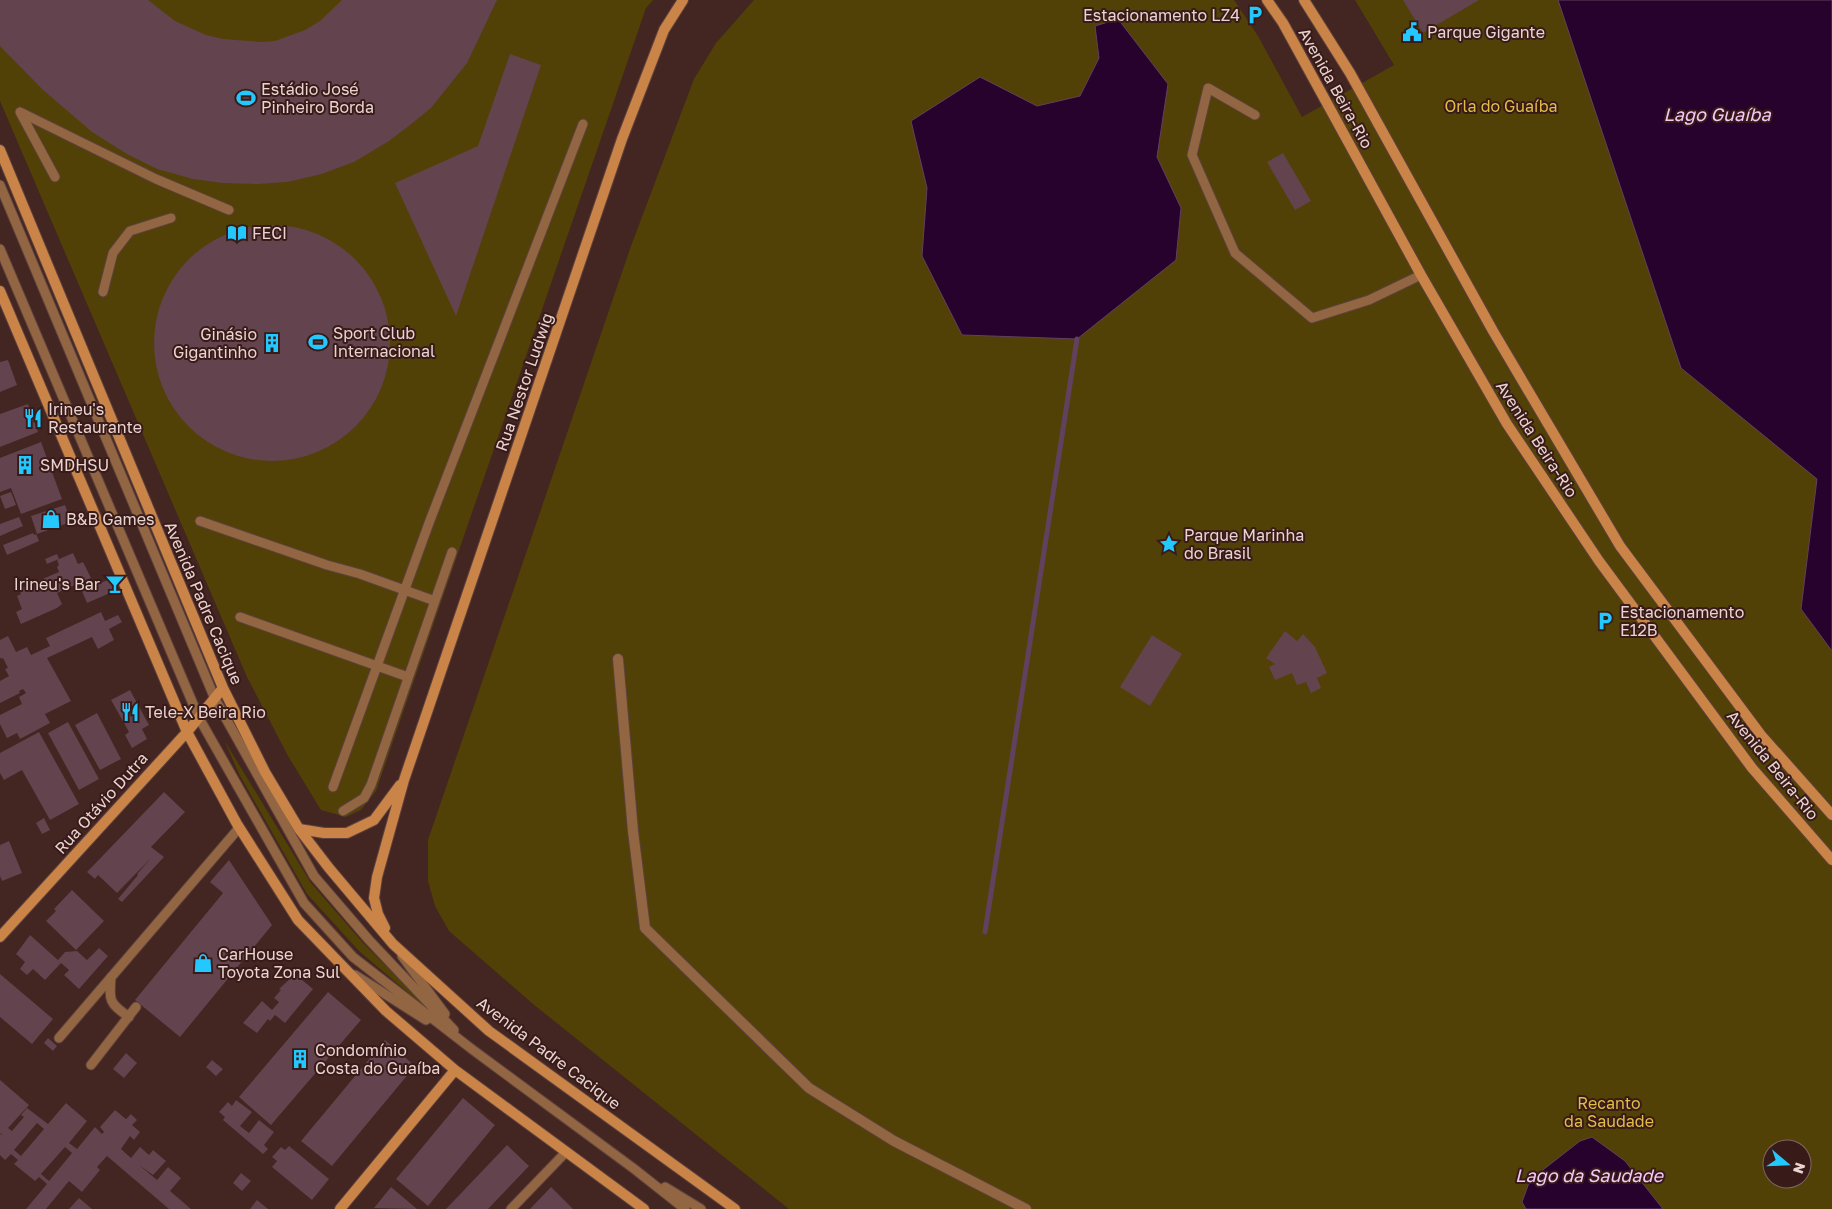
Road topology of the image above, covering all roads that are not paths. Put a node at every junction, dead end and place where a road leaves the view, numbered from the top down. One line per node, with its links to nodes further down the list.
1 (683, 0): 27 (main road, Rua Nestor Ludwig)
2 (1267, 0): 12 (main road, Avenida Beira-Rio)
3 (1304, 0): 30 (main road, Avenida Beira-Rio)
4 (1255, 115): 12 (lane)
5 (583, 124): 17 (lane)
6 (0, 150): 23 (main road, Avenida Padre Cacique)
7 (55, 177): 9 (lane)
8 (0, 185): 24 (lane)
9 (229, 210)
10 (171, 218): 14 (lane)
11 (0, 249): 25 (lane)
12 (1421, 276): 33 (main road, Avenida Beira-Rio)
13 (0, 291): 26 (main road)
14 (103, 292)
15 (200, 521): 17 (lane)
16 (452, 552): 18 (lane)
17 (404, 591): 18 (lane); 21 (lane)
18 (435, 601): 22 (lane)
19 (240, 617): 21 (lane)
20 (618, 660): 52 (street)
21 (378, 666): 22 (lane); 28 (lane)
22 (408, 677): 29 (lane)
23 (223, 688): 24 (main road, Rua Otávio Dutra); 32 (main road, Avenida Padre Cacique)
24 (215, 699): 25 (main road, Rua Otávio Dutra); 41 (lane)
25 (199, 718): 26 (main road, Rua Otávio Dutra); 41 (lane)
26 (187, 732): 31 (main road); 34 (main road, Rua Otávio Dutra)
27 (404, 780): 32 (main road, Rua Nestor Ludwig); 35 (main road, Rua Nestor Ludwig)
28 (333, 788)
29 (343, 811)
30 (1832, 815)
31 (239, 828): 36 (main road); 37 (lane)
32 (299, 829): 35 (main road, Avenida Padre Cacique)
33 (1832, 860)
34 (1, 932)
35 (393, 944): 41 (lane); 51 (main road, Avenida Padre Cacique)
36 (343, 968): 41 (lane); 43 (main road)
37 (111, 977): 39 (lane); 40 (lane)
38 (136, 1007): 39 (lane)
39 (129, 1017): 42 (lane)
40 (59, 1038)
41 (472, 1050): 45 (lane)
42 (91, 1065)
43 (455, 1070): 44 (main road); 46 (main road)
44 (566, 1152): 47 (lane); 48 (main road)
45 (632, 1168): 49 (lane); 50 (lane)
46 (340, 1209)
47 (511, 1209)
48 (644, 1209)
49 (685, 1209)
50 (701, 1209)
51 (735, 1209)
52 (1026, 1209)

